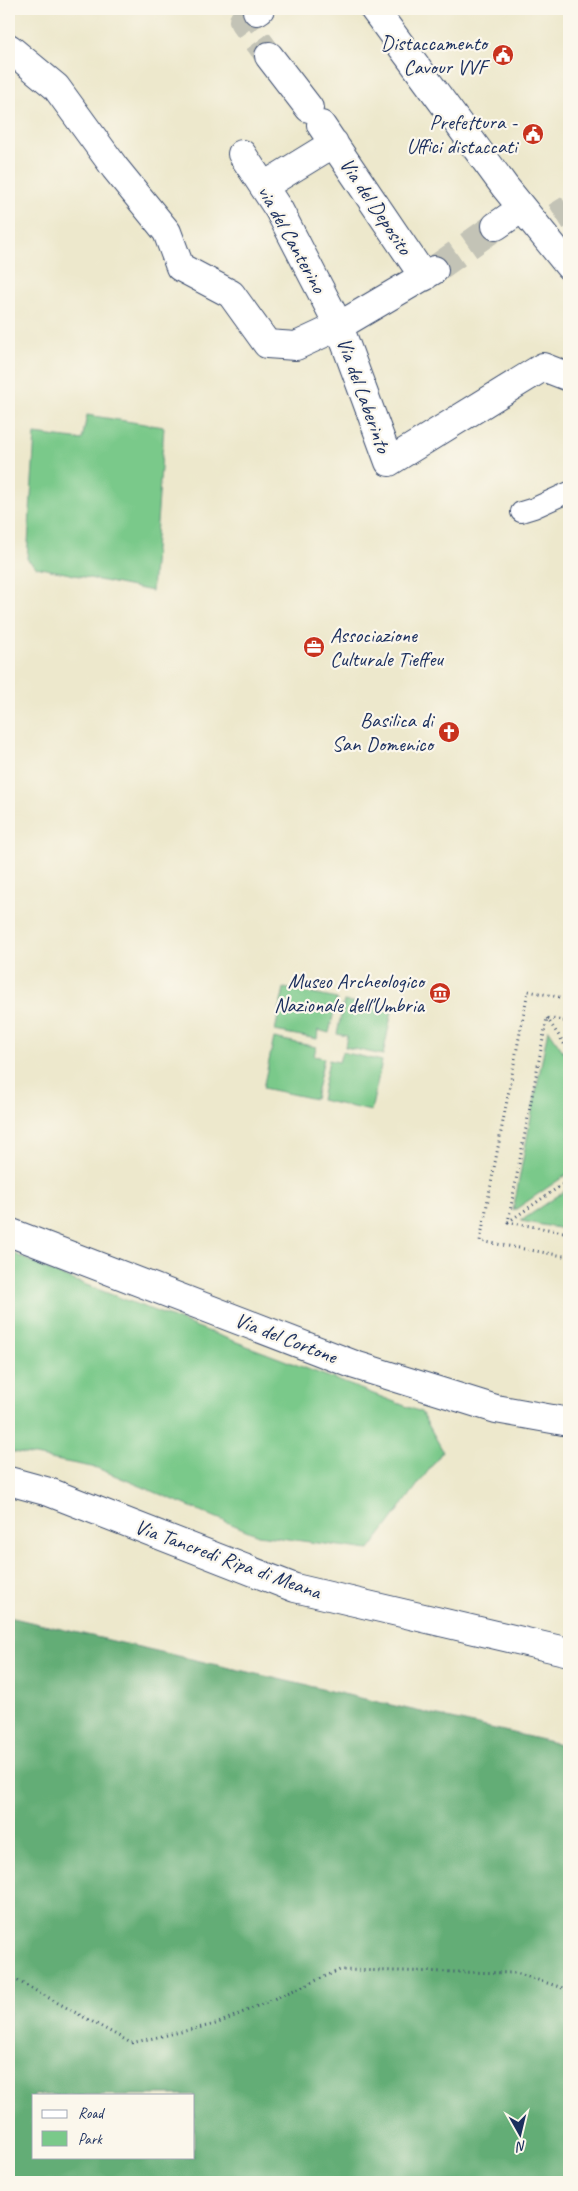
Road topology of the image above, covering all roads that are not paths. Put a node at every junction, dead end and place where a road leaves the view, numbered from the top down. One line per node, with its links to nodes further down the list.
1 (374, 9): 7 (street)
2 (9, 48): 10 (street, Via del Laberinto)
3 (269, 56): 4 (street, Via del Deposito)
4 (322, 126): 6 (street); 10 (street, Via del Deposito)
5 (242, 154): 6 (street, via del Canterino)
6 (264, 186): 10 (street, via del Canterino)
7 (539, 217): 8 (street); 9 (street)
8 (496, 226)
9 (569, 266)
10 (339, 326): 11 (street, Via del Laberinto)
11 (569, 377)
12 (569, 492): 13 (lane)
13 (521, 512)
14 (9, 1232): 15 (street, Via del Cortone)
15 (569, 1422)
16 (9, 1481): 17 (street, Via Tancredi Ripa di Meana)
17 (569, 1652)

